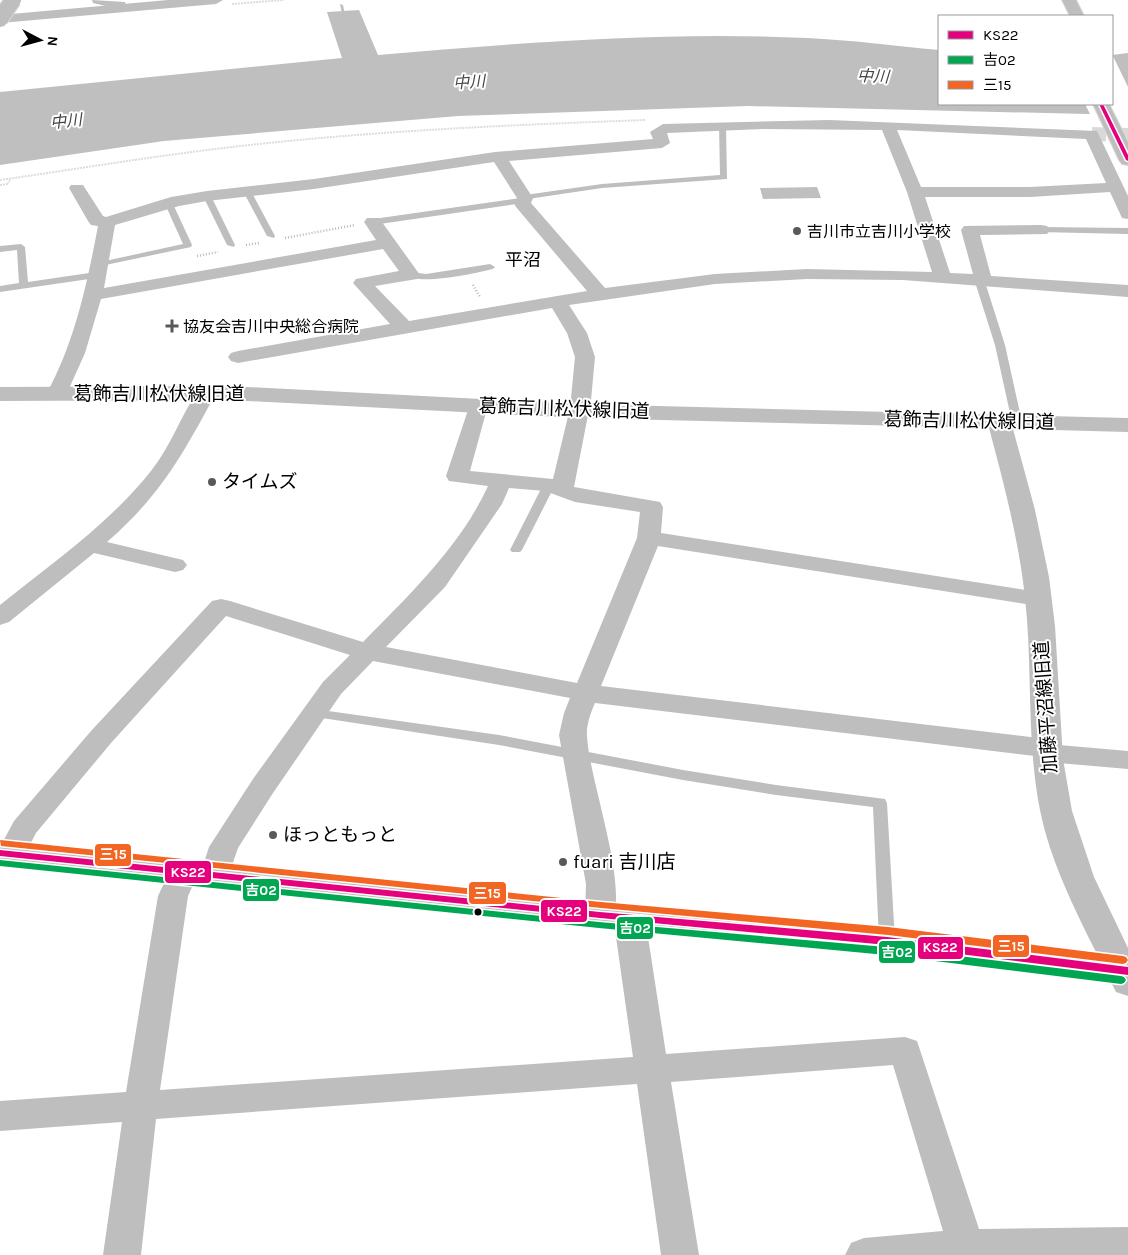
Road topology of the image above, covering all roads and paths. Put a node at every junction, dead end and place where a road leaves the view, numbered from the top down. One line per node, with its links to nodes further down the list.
1 (13, 0): 7 (street, bridge)
2 (98, 0): 5 (street)
3 (216, 0): 5 (street)
4 (1070, 0): 6 (street)
5 (121, 8): 7 (street)
6 (1077, 15)
7 (0, 19)
8 (1102, 105): 13 (street)
9 (654, 120): 14 (path)
10 (722, 126): 11 (street); 12 (street); 22 (lane)
11 (888, 126): 17 (street); 20 (street)
12 (500, 159): 19 (street); 22 (street)
13 (1128, 160)
14 (10, 179): 15 (path); 16 (path)
15 (0, 180)
16 (0, 186)
17 (1116, 187): 20 (street); 24 (street)
18 (78, 188): 25 (street)
19 (247, 191): 21 (street); 29 (lane)
20 (915, 192): 37 (street)
21 (206, 196): 23 (street); 31 (lane)
22 (524, 199): 26 (lane); 42 (street)
23 (169, 204): 25 (street); 34 (lane)
24 (1128, 214)
25 (107, 222): 34 (street)
26 (373, 222): 30 (street)
27 (1041, 230): 28 (lane); 38 (street)
28 (1128, 231)
29 (271, 236)
30 (387, 243): 36 (street); 43 (street)
31 (231, 245)
32 (0, 249): 39 (lane)
33 (490, 267): 35 (lane)
34 (98, 270): 39 (lane); 43 (street)
35 (464, 271): 36 (lane); 45 (path)
36 (412, 275): 46 (street)
37 (943, 278): 38 (street); 42 (street)
38 (982, 282): 41 (street); 53 (lane)
39 (24, 284): 40 (lane)
40 (0, 288)
41 (1128, 291)
42 (600, 294): 44 (street)
43 (92, 295): 48 (street)
44 (558, 303): 45 (street); 52 (street)
45 (491, 314): 46 (street)
46 (404, 327): 47 (street)
47 (238, 357)
48 (57, 393): 49 (street, 葛飾吉川松伏線旧道); 50 (street, 葛飾吉川松伏線旧道)
49 (206, 393): 51 (street, 葛飾吉川松伏線旧道); 58 (street)
50 (0, 394)
51 (478, 406): 52 (street, 葛飾吉川松伏線旧道); 55 (street)
52 (579, 411): 53 (street, 葛飾吉川松伏線旧道); 56 (street)
53 (1008, 422): 54 (street, 葛飾吉川松伏線旧道); 61 (street, 加藤平沼線旧道)
54 (1128, 425)
55 (502, 479): 56 (street); 63 (street)
56 (556, 487): 57 (street); 59 (lane)
57 (649, 538): 61 (street); 64 (street)
58 (90, 545): 60 (street); 62 (street)
59 (516, 550)
60 (175, 565)
61 (1038, 599): 66 (street, 加藤平沼線旧道)
62 (0, 617)
63 (368, 652): 64 (street); 65 (street); 69 (street)
64 (586, 693): 66 (street); 67 (street)
65 (314, 713): 67 (lane); 70 (street)
66 (1047, 750): 68 (street); 74 (street, 加藤平沼線旧道)
67 (576, 754): 71 (street); 73 (lane)
68 (1128, 760)
69 (5, 853): 70 (street)
70 (199, 874): 71 (street); 76 (street)
71 (600, 915): 72 (street)
72 (633, 918): 73 (street); 75 (street)
73 (887, 942): 74 (street)
74 (1126, 974)
75 (652, 1068): 76 (street); 79 (street); 81 (street)
76 (141, 1106): 77 (street); 80 (street)
77 (0, 1116)
78 (1128, 1244): 79 (street)
79 (967, 1250): 82 (street)
80 (122, 1255)
81 (680, 1255)
82 (864, 1255)

